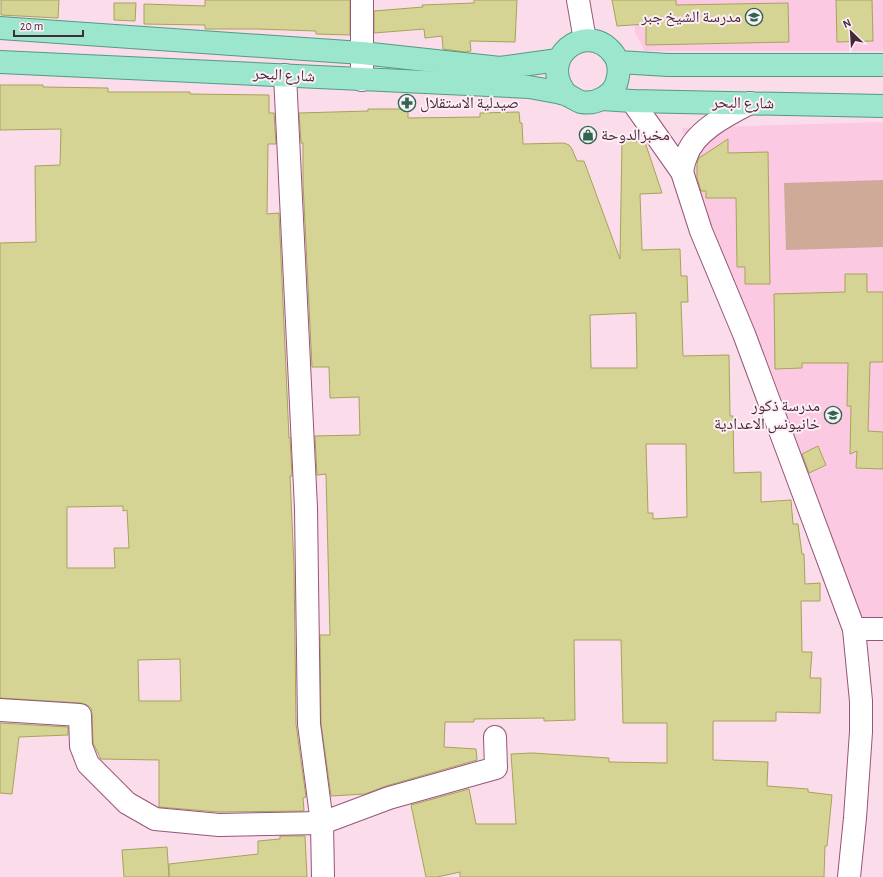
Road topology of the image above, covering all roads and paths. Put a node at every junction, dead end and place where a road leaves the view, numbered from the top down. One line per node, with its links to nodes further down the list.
1 (362, 0): 5 (street)
2 (578, 0): 4 (street)
3 (0, 28): 5 (main road, شارع البحر)
4 (585, 40): 6 (main road); 8 (main road)
5 (362, 53): 6 (main road, شارع البحر); 11 (street)
6 (558, 60): 12 (main road)
7 (0, 62): 10 (main road, شارع البحر)
8 (618, 62): 9 (main road); 13 (main road)
9 (883, 65)
10 (285, 75): 11 (main road, شارع البحر); 22 (street)
11 (362, 80): 12 (main road, شارع البحر)
12 (567, 95): 13 (main road)
13 (602, 99): 14 (main road, شارع البحر)
14 (632, 101): 15 (main road, شارع البحر); 17 (street)
15 (750, 103): 16 (main road, شارع البحر); 17 (street)
16 (883, 106)
17 (682, 172): 18 (street)
18 (854, 629): 19 (street); 24 (street)
19 (883, 629)
20 (0, 710): 22 (street)
21 (495, 737): 22 (street)
22 (322, 823): 23 (street)
23 (323, 877)
24 (849, 877)

